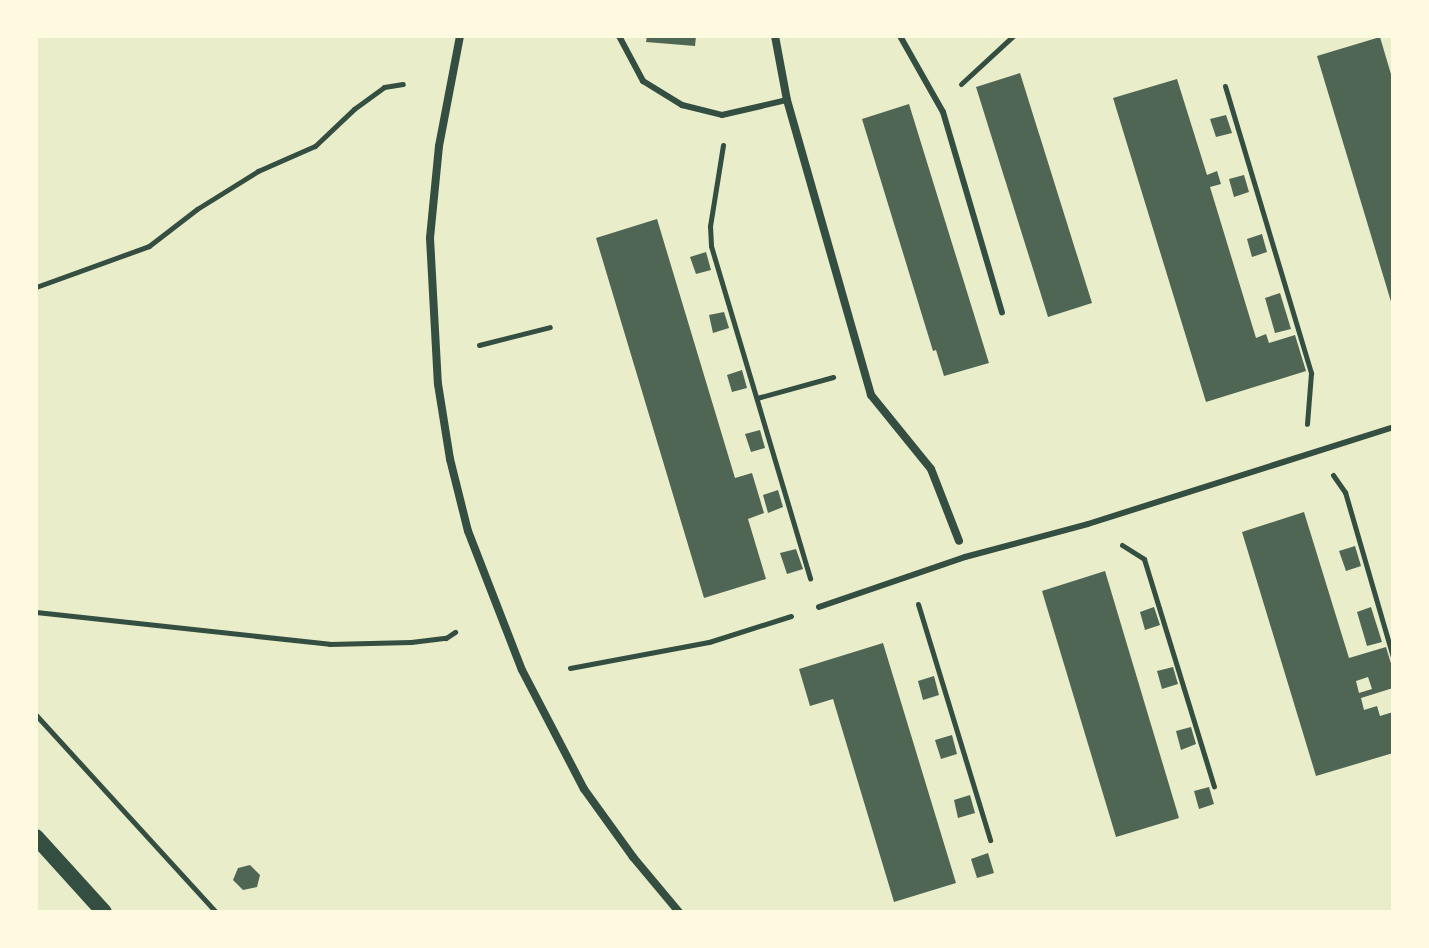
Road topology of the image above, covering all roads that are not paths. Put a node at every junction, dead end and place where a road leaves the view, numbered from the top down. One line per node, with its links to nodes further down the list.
1 (460, 36): 13 (street)
2 (619, 36): 5 (lane)
3 (775, 36): 5 (street)
4 (900, 36): 6 (lane)
5 (787, 100): 8 (street)
6 (1002, 312)
7 (1393, 427): 9 (lane)
8 (959, 541): 9 (lane)
9 (965, 557): 10 (lane)
10 (819, 607)
11 (36, 837): 12 (main road)
12 (104, 912)
13 (679, 912)

